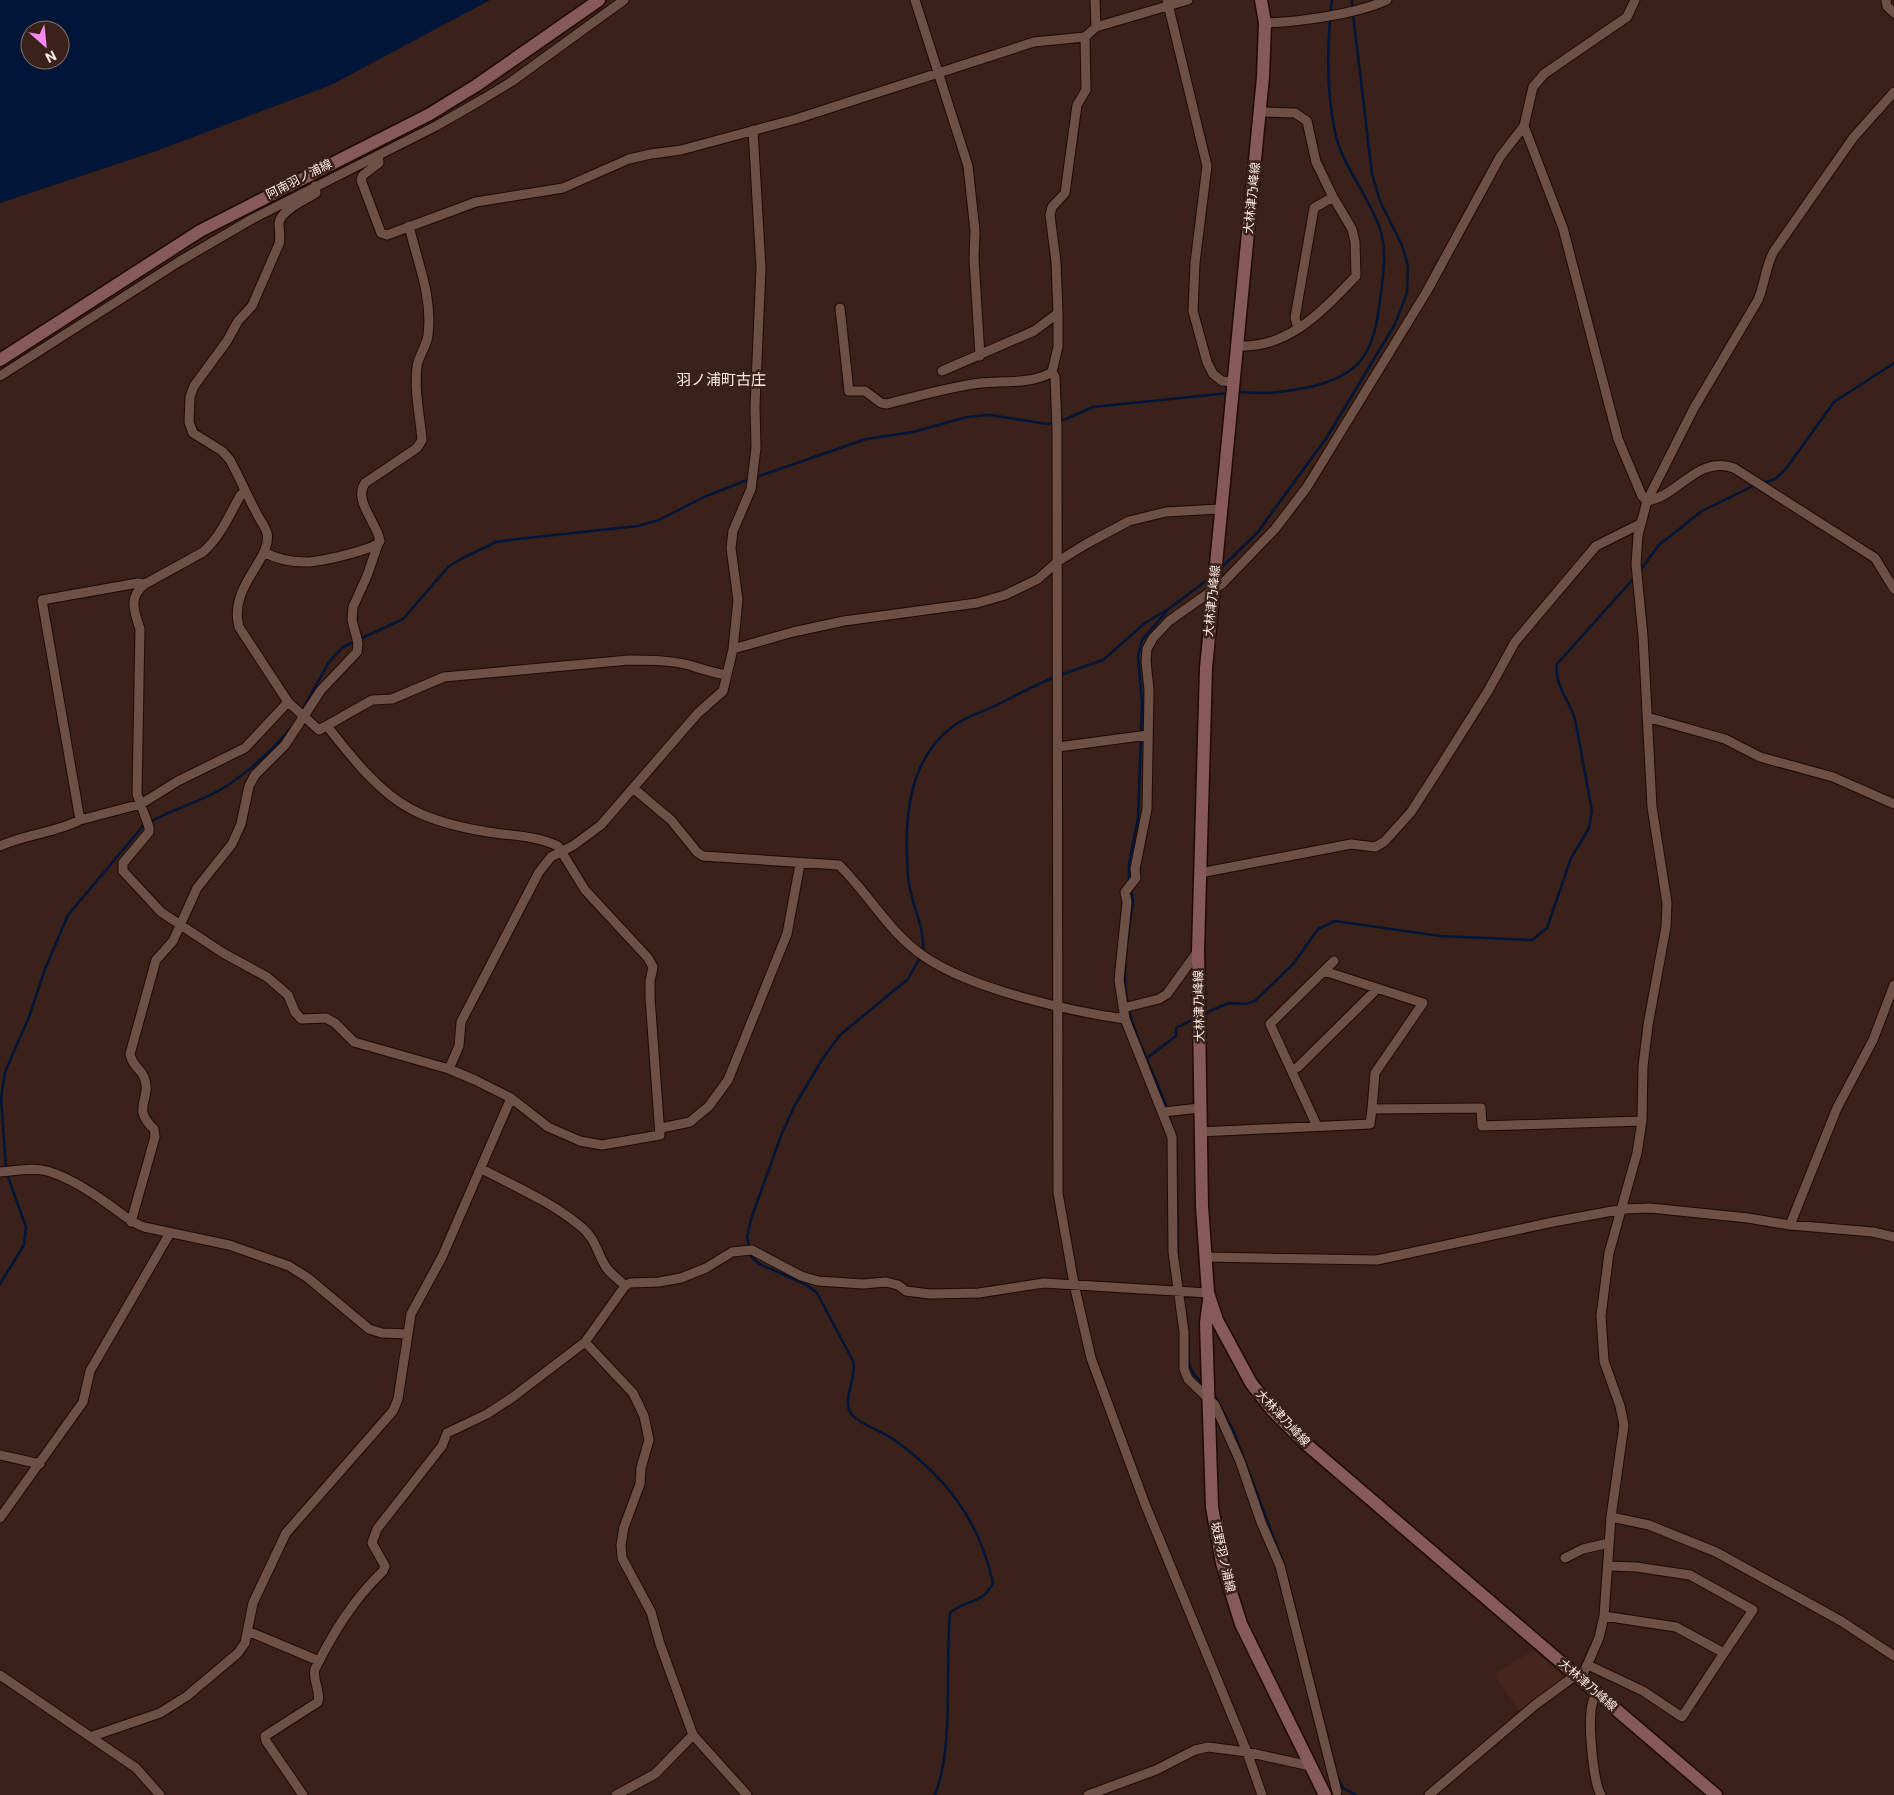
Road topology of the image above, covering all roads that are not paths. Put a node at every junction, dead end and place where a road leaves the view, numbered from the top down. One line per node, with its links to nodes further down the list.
1 (599, 0): 29 (main road, 阿南羽ノ浦線)
2 (624, 0): 20 (street)
3 (915, 0): 15 (street)
4 (1095, 0): 13 (street)
5 (1188, 0): 10 (street)
6 (1261, 0): 12 (main road, 大林津乃峰線)
7 (1387, 0): 12 (street)
8 (1635, 0): 18 (street)
9 (1886, 0): 11 (street)
10 (1167, 3): 13 (street); 33 (street)
11 (1894, 13)
12 (1265, 23): 17 (main road, 大林津乃峰線)
13 (1096, 27): 14 (street)
14 (1085, 37): 15 (street); 25 (street)
15 (938, 74): 19 (street); 28 (street)
16 (1894, 92): 35 (street)
17 (1260, 112): 22 (street); 27 (main road, 大林津乃峰線)
18 (1524, 126): 35 (street); 42 (street)
19 (754, 130): 23 (street); 44 (street)
20 (378, 155): 21 (street); 23 (street)
21 (315, 186): 32 (street); 34 (street)
22 (1333, 197): 26 (street); 26 (street)
23 (409, 226): 38 (street)
24 (840, 308): 31 (street)
25 (1058, 313): 28 (street); 31 (street)
26 (1298, 328): 27 (street)
27 (1237, 346): 33 (main road, 大林津乃峰線)
28 (980, 356): 30 (street)
29 (0, 360)
30 (942, 371)
31 (1052, 372): 40 (street)
32 (0, 376)
33 (1232, 388): 36 (main road, 大林津乃峰線)
34 (245, 491): 39 (street); 41 (street)
35 (1647, 501): 37 (street); 43 (street)
36 (1220, 509): 40 (street); 42 (main road, 大林津乃峰線)
37 (1640, 524): 48 (street); 59 (street)
38 (378, 544): 39 (street); 47 (street)
39 (264, 552): 46 (street)
40 (1057, 562): 44 (street); 51 (street)
41 (145, 584): 53 (street); 55 (street)
42 (1214, 584): 50 (street); 59 (main road, 大林津乃峰線)
43 (1894, 590)
44 (732, 648): 45 (street)
45 (727, 675): 49 (street); 52 (street)
46 (288, 702): 47 (street); 53 (street)
47 (305, 717): 49 (street); 60 (street)
48 (1647, 717): 54 (street); 75 (street)
49 (327, 726): 57 (street)
50 (1143, 735): 51 (street); 67 (street)
51 (1058, 747): 66 (street)
52 (633, 788): 57 (street); 58 (street)
53 (141, 804): 55 (street); 60 (street)
54 (1894, 804)
55 (80, 820): 56 (street)
56 (0, 846)
57 (562, 852): 69 (street); 77 (street)
58 (800, 864): 66 (street); 77 (street)
59 (1200, 873): 61 (main road, 大林津乃峰線)
60 (182, 925): 69 (street); 82 (street)
61 (1198, 951): 67 (street); 72 (main road, 大林津乃峰線)
62 (1334, 961): 63 (street)
63 (1324, 971): 65 (street); 70 (street)
64 (1894, 985): 83 (street)
65 (1375, 988): 70 (street); 73 (street)
66 (1058, 1006): 68 (street); 87 (street)
67 (1123, 1008): 68 (street)
68 (1125, 1019): 74 (street)
69 (449, 1069): 71 (street)
70 (1292, 1070): 76 (street)
71 (511, 1098): 77 (street); 79 (street)
72 (1200, 1108): 74 (street); 78 (main road, 大林津乃峰線)
73 (1372, 1108): 75 (street); 76 (street)
74 (1163, 1112): 89 (street)
75 (1642, 1121): 81 (street)
76 (1317, 1126): 78 (street)
77 (661, 1128)
78 (1200, 1132): 86 (main road, 大林津乃峰線)
79 (482, 1169): 88 (street); 91 (street)
80 (0, 1172): 82 (street)
81 (1623, 1209): 83 (street); 86 (street); 96 (street)
82 (131, 1222): 84 (street)
83 (1790, 1225): 85 (street)
84 (170, 1232): 91 (street); 95 (street)
85 (1894, 1237)
86 (1205, 1258): 90 (main road, 大林津乃峰線)
87 (1074, 1284): 88 (street); 89 (street); 112 (street)
88 (625, 1286): 92 (street)
89 (1182, 1293): 90 (street); 93 (street)
90 (1209, 1295): 93 (main road, 坂野羽ノ浦線); 108 (main road, 大林津乃峰線)
91 (407, 1334): 102 (street)
92 (585, 1342): 105 (street); 110 (street)
93 (1208, 1396): 113 (main road, 坂野羽ノ浦線); 114 (street)
94 (0, 1455): 95 (street)
95 (40, 1464): 97 (street)
96 (1611, 1517): 98 (street); 104 (street)
97 (0, 1518)
98 (1609, 1543): 99 (street); 100 (street)
99 (1565, 1558)
100 (1609, 1566): 101 (street); 103 (street)
101 (1604, 1616): 103 (street); 106 (street)
102 (248, 1631): 105 (street); 111 (street)
103 (1724, 1653): 106 (street)
104 (1894, 1656)
105 (319, 1661): 116 (street)
106 (1588, 1665): 108 (street)
107 (0, 1674): 111 (street)
108 (1578, 1677): 109 (main road, 大林津乃峰線); 121 (street)
109 (1596, 1692): 122 (street); 123 (main road, 大林津乃峰線)
110 (693, 1735): 117 (street); 118 (street)
111 (90, 1737): 115 (street)
112 (1247, 1752): 113 (street); 119 (street); 120 (street)
113 (1310, 1766): 114 (main road, 坂野羽ノ浦線)
114 (1332, 1794)
115 (160, 1795)
116 (303, 1795)
117 (616, 1795)
118 (748, 1795)
119 (1088, 1795)
120 (1262, 1795)
121 (1429, 1795)
122 (1601, 1795)
123 (1716, 1795)

